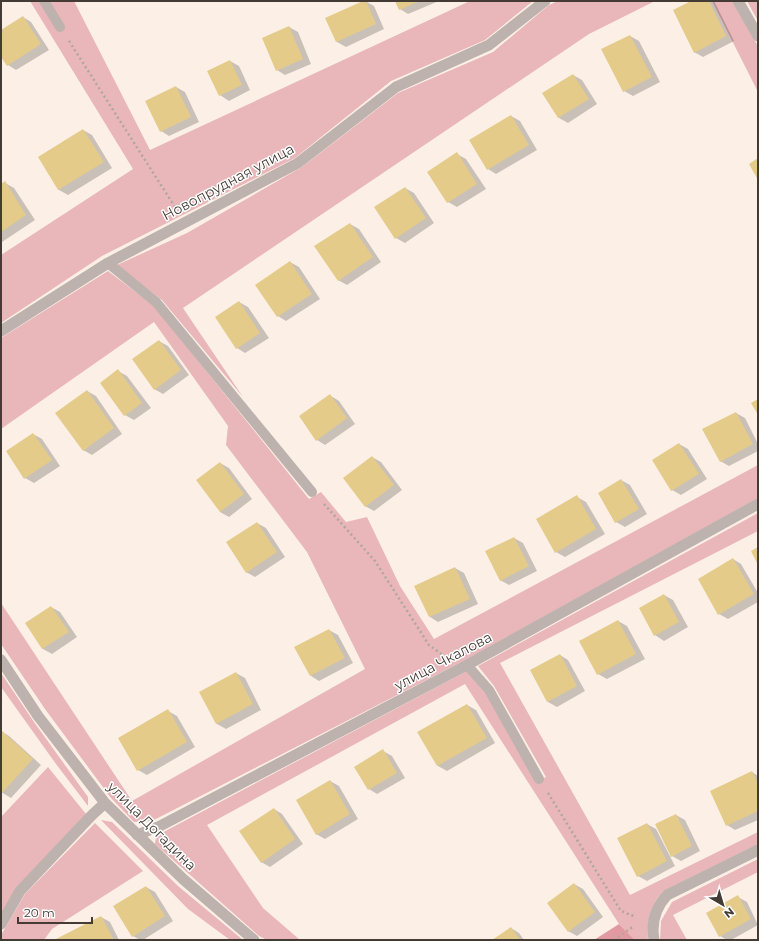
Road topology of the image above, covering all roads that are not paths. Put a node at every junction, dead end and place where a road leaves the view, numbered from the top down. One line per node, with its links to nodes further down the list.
1 (44, 1): 4 (lane)
2 (545, 1): 6 (street, Новопрудная улица)
3 (738, 1): 5 (street)
4 (60, 27)
5 (758, 36)
6 (108, 263): 7 (street, Новопрудная улица); 8 (lane)
7 (1, 331)
8 (312, 492)
9 (758, 504): 11 (street, улица Чкалова)
10 (1, 660): 13 (street, улица Догадина)
11 (467, 665): 12 (lane); 14 (street, улица Чкалова)
12 (540, 778)
13 (105, 803): 14 (street, улица Догадина); 16 (street)
14 (137, 835): 17 (street, улица Догадина)
15 (758, 850): 18 (street)
16 (1, 924)
17 (254, 940)
18 (654, 940)

